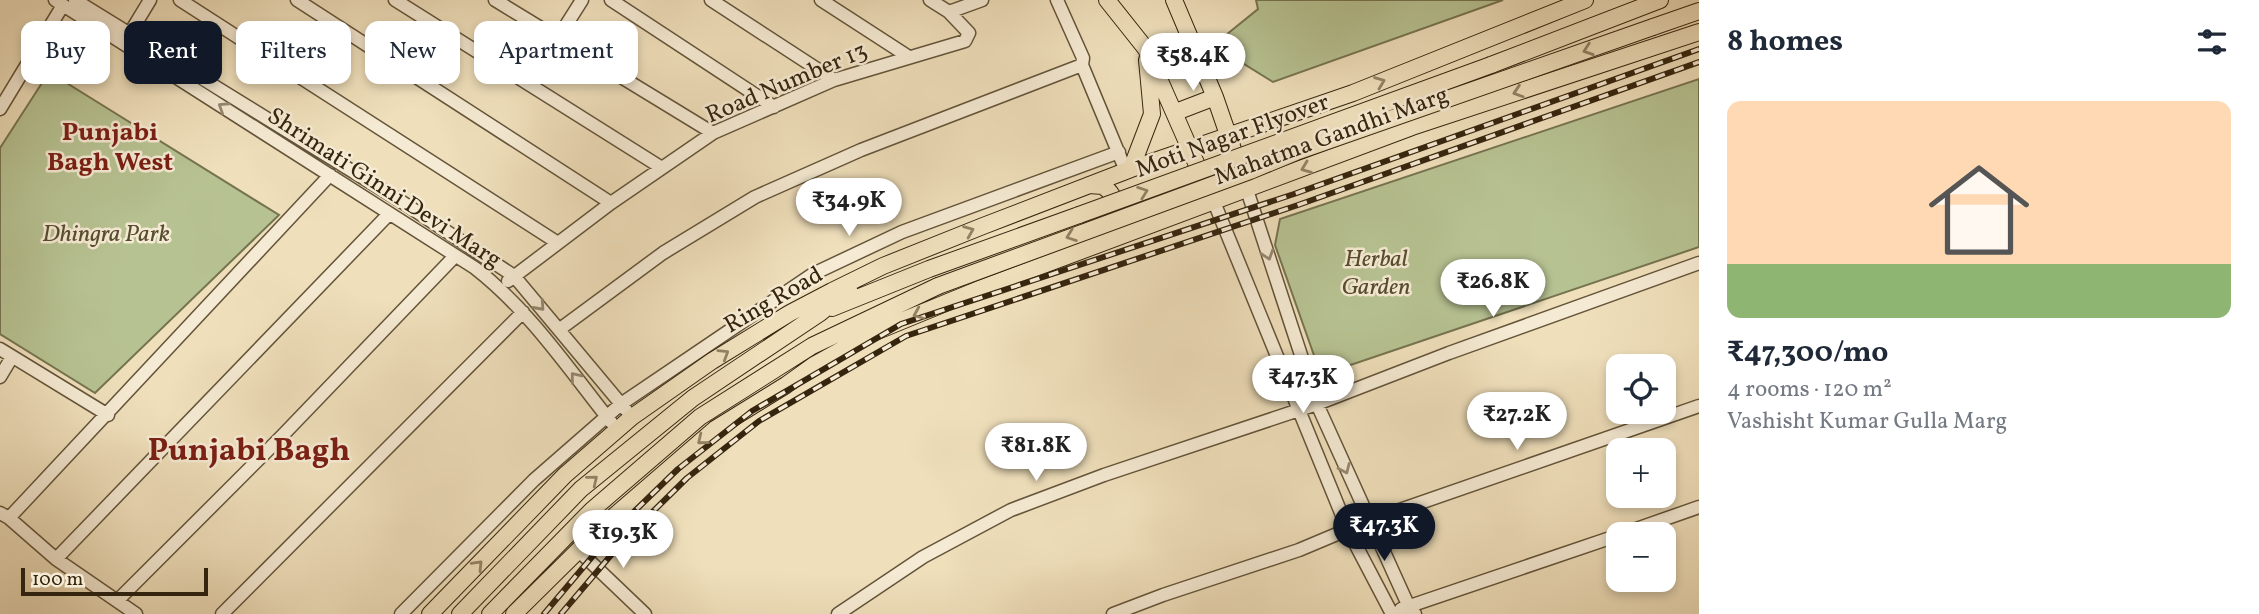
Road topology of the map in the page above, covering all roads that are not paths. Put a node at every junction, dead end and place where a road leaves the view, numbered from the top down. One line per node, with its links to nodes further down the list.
1 (150, 0): 21 (street)
2 (180, 0): 53 (street)
3 (297, 0): 50 (street)
4 (395, 0): 44 (street)
5 (495, 0): 18 (street)
6 (582, 0): 23 (street)
7 (611, 0): 36 (street)
8 (711, 0): 30 (street)
9 (821, 0): 27 (street)
10 (930, 0): 20 (street)
11 (982, 0): 20 (street)
12 (1057, 0): 28 (street)
13 (1107, 0): 26 (main road)
14 (1174, 0): 35 (main road)
15 (1585, 0): 29 (main road, Mahatma Gandhi Marg)
16 (1660, 0): 60 (main road, Moti Nagar Flyover, one-way to 16, bridge)
17 (64, 2): 25 (street, Shrimati Ginni Devi Marg); 37 (street)
18 (516, 6): 22 (street)
19 (1699, 11): 62 (main road, one-way to 62, bridge)
20 (949, 12): 27 (street, Road Number 13)
21 (137, 21)
22 (536, 21)
23 (569, 21)
24 (1699, 32): 40 (main road, Mahatma Gandhi Marg, one-way to 40)
25 (124, 36)
26 (1146, 49): 38 (main road); 45 (main road)
27 (909, 57): 30 (street, Road Number 13)
28 (1082, 65): 43 (street); 61 (street)
29 (1409, 71): 34 (main road, Ring Road, one-way to 29)
30 (834, 80): 36 (street, Road Number 13)
31 (195, 84): 46 (street, Shrimati Ginni Devi Marg, one-way to 31)
32 (204, 84): 57 (street, Shrimati Ginni Devi Marg)
33 (633, 84): 39 (street)
34 (1353, 93): 40 (main road); 41 (main road, Ring Road)
35 (1215, 97): 38 (main road); 41 (main road)
36 (774, 107): 39 (street, Road Number 13)
37 (0, 109)
38 (1176, 112): 42 (main road)
39 (713, 133): 44 (street, Road Number 13)
40 (1393, 135): 47 (main road, Mahatma Gandhi Marg, one-way to 47)
41 (1228, 137): 42 (main road, Ring Road); 47 (main road)
42 (1191, 150): 45 (main road, Ring Road); 49 (main road)
43 (1119, 152): 45 (street); 66 (street)
44 (662, 168): 50 (street, Road Number 13)
45 (1128, 170): 48 (main road, Ring Road)
46 (330, 176): 51 (street, Shrimati Ginni Devi Marg); 70 (street)
47 (1244, 183): 49 (main road, Mahatma Gandhi Marg); 67 (street, one-way to 67)
48 (1087, 186): 52 (main road); 56 (main road, Ring Road, one-way to 48)
49 (1214, 202): 52 (main road, Mahatma Gandhi Marg); 69 (street)
50 (611, 203): 53 (street, Road Number 13)
51 (389, 214): 54 (street, Shrimati Ginni Devi Marg); 82 (street)
52 (1105, 242): 73 (main road, Mahatma Gandhi Marg, one-way to 73)
53 (558, 243): 57 (street, Road Number 13)
54 (455, 256): 58 (street, Shrimati Ginni Devi Marg); 83 (street)
55 (1699, 263): 67 (street)
56 (883, 266): 60 (main road); 72 (main road, Ring Road, one-way to 56)
57 (514, 276): 58 (street, Road Number 13); 61 (street, Shrimati Ginni Devi Marg, one-way to 61)
58 (499, 287): 59 (street, Shrimati Ginni Devi Marg)
59 (523, 312): 71 (street, Shrimati Ginni Devi Marg, one-way to 59); 86 (street)
60 (820, 313): 89 (main road, one-way to 60)
61 (560, 329): 66 (street, Shrimati Ginni Devi Marg)
62 (812, 346): 73 (main road); 90 (main road)
63 (0, 349): 64 (street)
64 (12, 357): 65 (street); 70 (street)
65 (0, 377)
66 (621, 404): 71 (street); 72 (street, Shrimati Ginni Devi Marg)
67 (1317, 404): 69 (street); 77 (street, one-way to 77)
68 (1699, 406): 77 (street)
69 (1300, 410): 79 (street); 93 (street)
70 (108, 415): 76 (street)
71 (607, 417): 74 (street, Shrimati Ginni Devi Marg); 87 (street)
72 (632, 417): 74 (main road, Ring Road)
73 (733, 417): 81 (main road, one-way to 81)
74 (618, 430): 88 (main road, Ring Road, one-way to 74)
75 (1699, 508): 78 (street)
76 (5, 516): 82 (street)
77 (1368, 521): 79 (street); 84 (street)
78 (1656, 522)
79 (1348, 530): 94 (street); 95 (street)
80 (1606, 539): 84 (street)
81 (579, 551): 91 (main road); 92 (street)
82 (56, 559): 83 (street)
83 (117, 601): 85 (street)
84 (1412, 610): 95 (street)
85 (136, 614)
86 (222, 614)
87 (401, 614)
88 (430, 614)
89 (460, 614)
90 (490, 614)
91 (514, 614)
92 (645, 614)
93 (838, 614)
94 (1113, 614)
95 (1390, 614)

